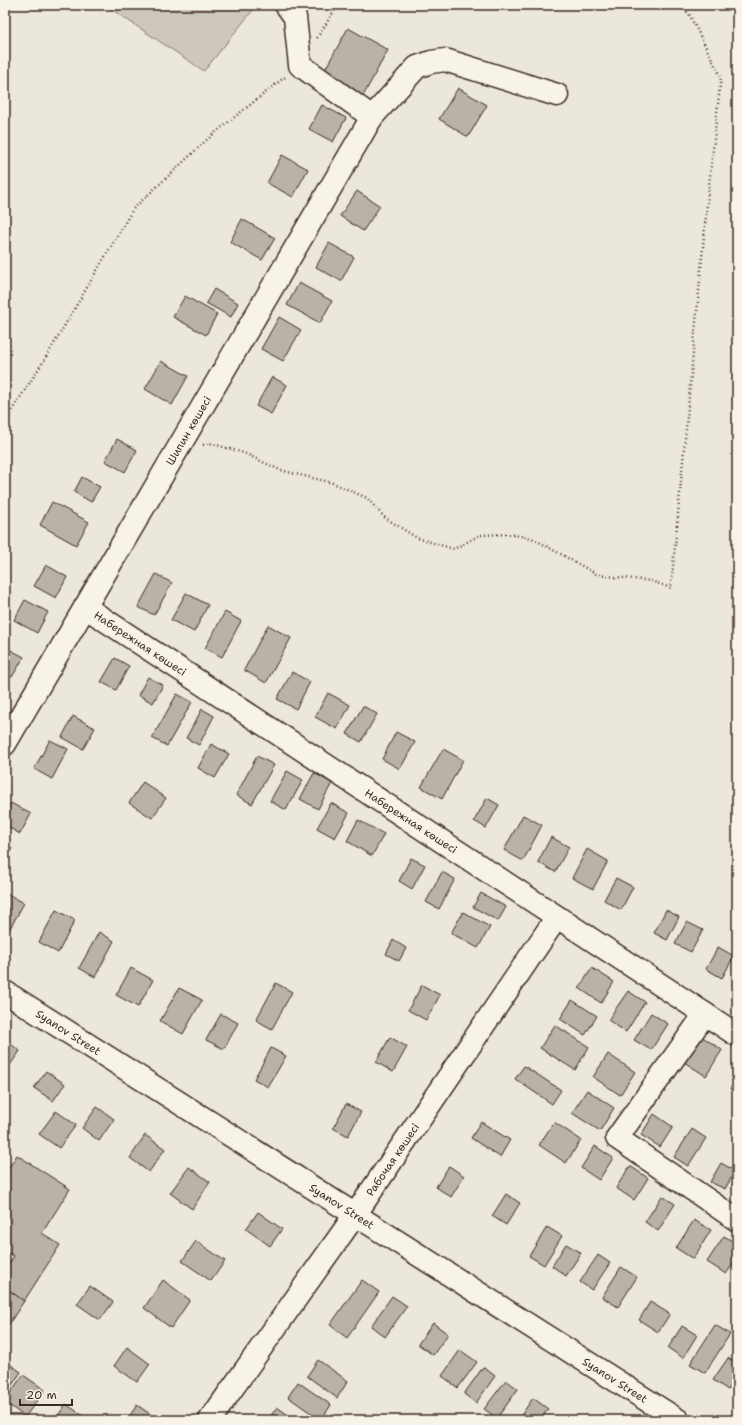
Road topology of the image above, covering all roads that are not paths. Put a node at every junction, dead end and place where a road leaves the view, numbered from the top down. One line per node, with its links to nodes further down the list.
1 (286, 5): 3 (street)
2 (557, 95): 3 (street, Шипин көшесі)
3 (372, 117): 4 (street, Шипин көшесі)
4 (85, 607): 5 (street, Шипин көшесі); 6 (street, Набережная көшесі)
5 (5, 744)
6 (557, 917): 8 (street, Набережная көшесі); 10 (street, Рабочая көшесі)
7 (5, 992): 10 (street, Syanov Street)
8 (706, 1014): 9 (street, Набережная көшесі); 11 (street)
9 (737, 1035)
10 (355, 1215): 12 (street, Рабочая көшесі); 13 (street, Syanov Street)
11 (737, 1220)
12 (210, 1420)
13 (678, 1420)

